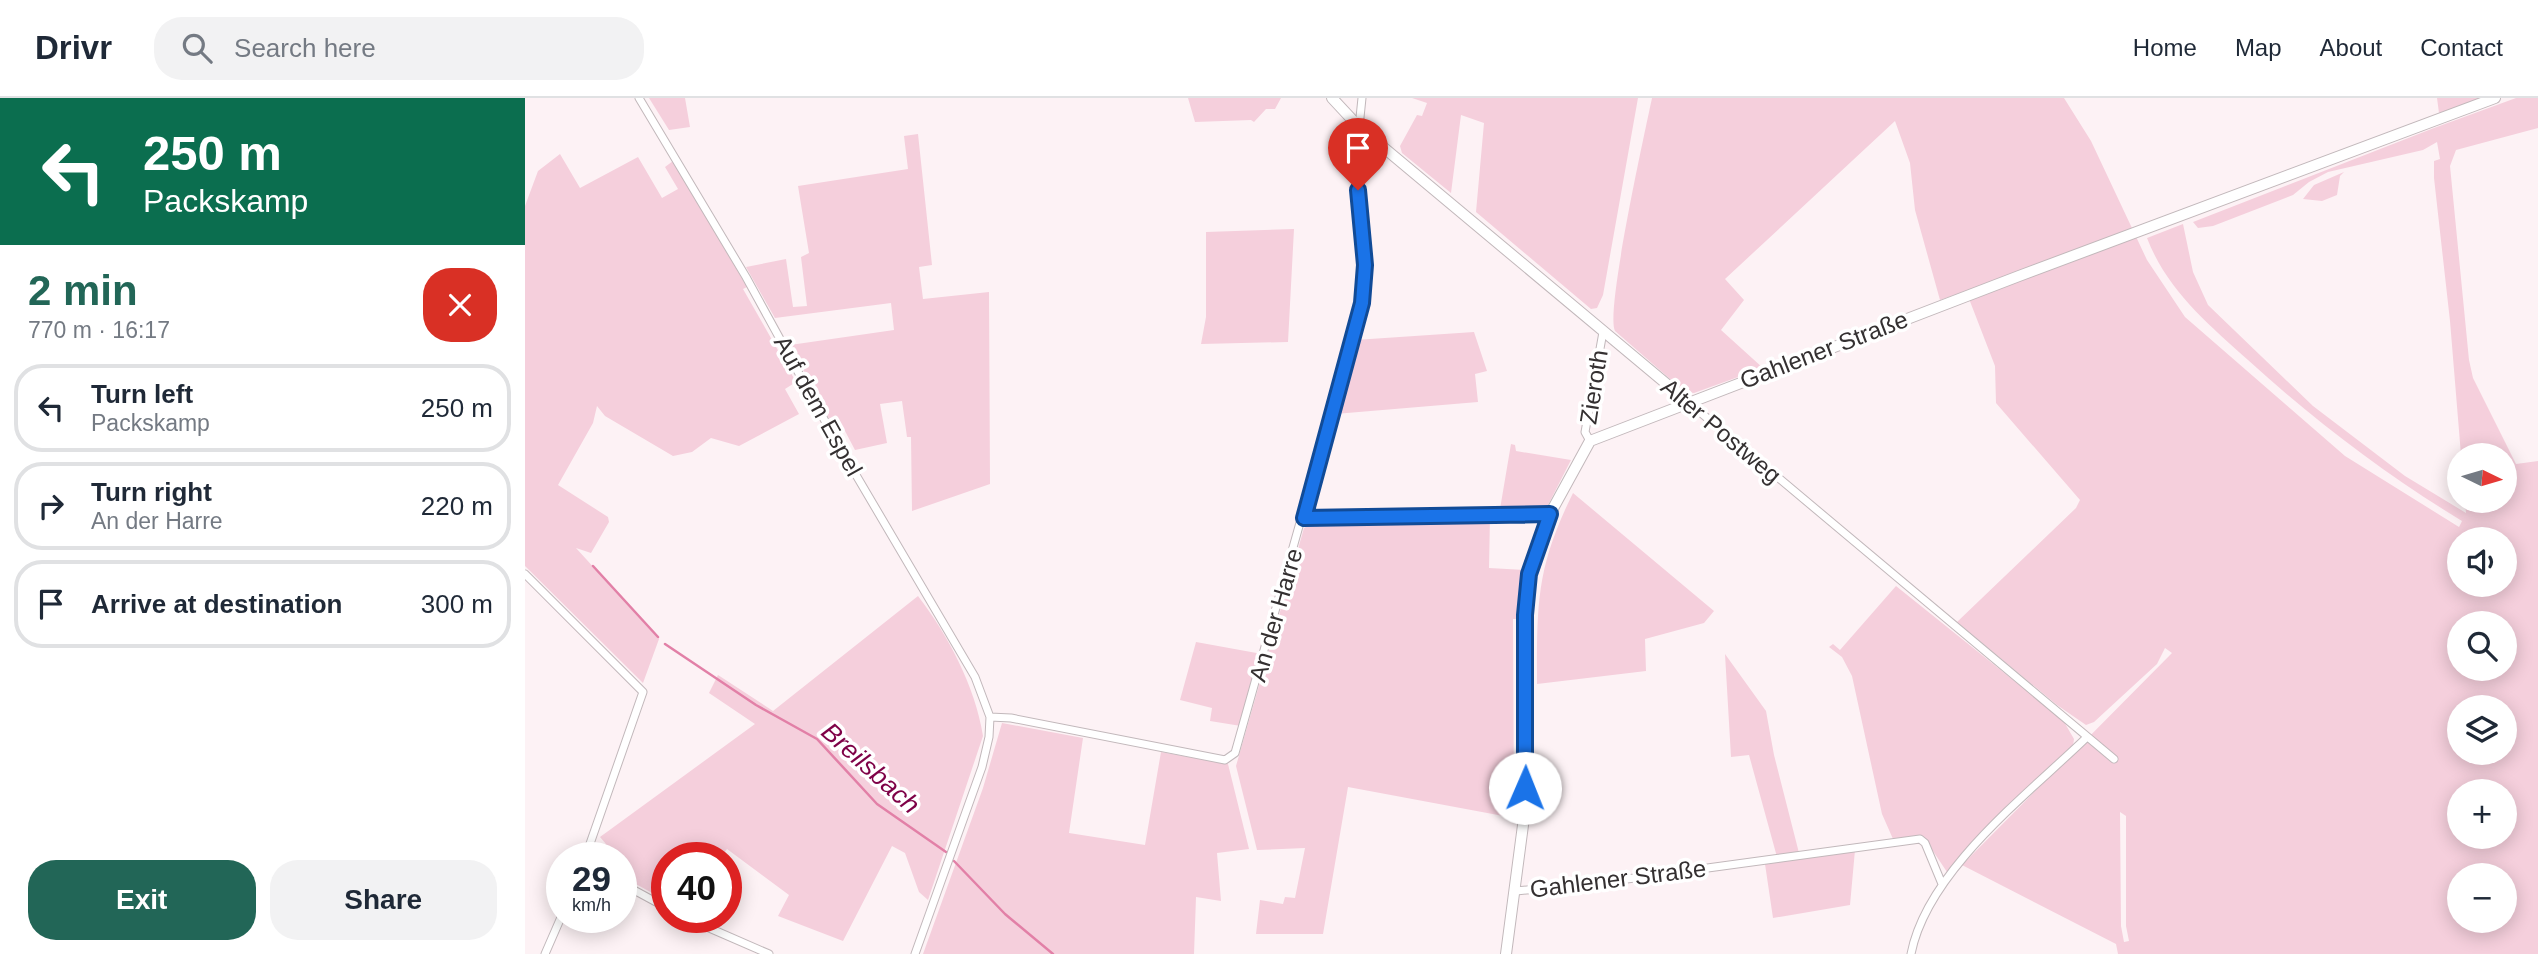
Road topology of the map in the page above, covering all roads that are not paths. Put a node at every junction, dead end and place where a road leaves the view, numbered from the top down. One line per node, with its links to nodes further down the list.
1 (639, 98): 12 (street, Auf dem Espel)
2 (1332, 98): 5 (main road, Alter Postweg)
3 (1362, 98): 5 (street, An der Harre)
4 (2495, 98): 7 (main road, Gahlener Straße)
5 (1359, 127): 6 (main road, Alter Postweg); 10 (street, An der Harre)
6 (1603, 332): 7 (main road, Alter Postweg); 8 (street, Zieroth)
7 (1687, 401): 8 (main road, Gahlener Straße); 13 (street, Alter Postweg)
8 (1590, 441): 9 (main road, Gahlener Straße)
9 (1550, 514): 10 (street); 17 (main road, Gahlener Straße)
10 (1304, 518): 12 (street, An der Harre)
11 (525, 574): 15 (street)
12 (990, 717): 22 (street, Auf dem Espel)
13 (2086, 738): 14 (street, Alter Postweg); 16 (street)
14 (2114, 760)
15 (591, 842)
16 (1942, 884): 17 (street, Gahlener Straße); 24 (street)
17 (1516, 891): 23 (main road, Gahlener Straße)
18 (554, 933): 20 (street)
19 (721, 933): 21 (street)
20 (545, 954)
21 (769, 954)
22 (915, 954)
23 (1506, 954)
24 (1911, 954)

